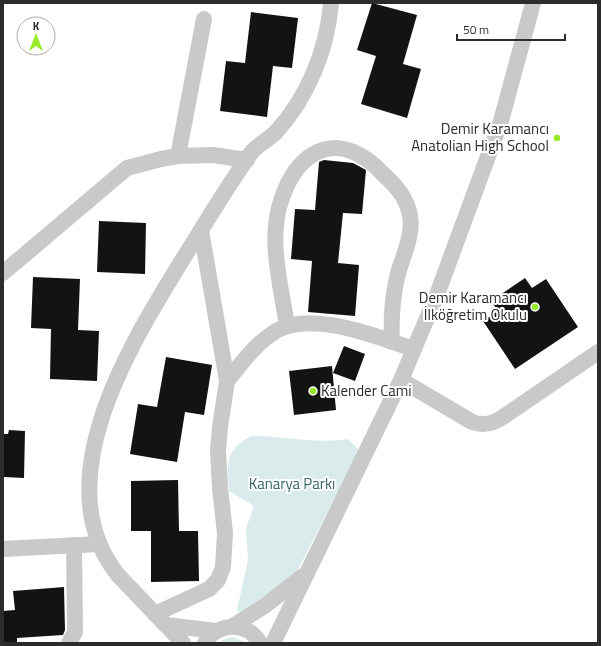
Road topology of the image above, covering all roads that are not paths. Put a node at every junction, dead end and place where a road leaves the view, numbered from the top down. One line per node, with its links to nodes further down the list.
1 (331, 3): 5 (street)
2 (533, 3): 10 (street)
3 (204, 19): 4 (street)
4 (178, 156): 5 (street); 7 (street)
5 (250, 156): 6 (street)
6 (201, 230): 13 (street); 14 (street)
7 (3, 273)
8 (287, 326): 9 (street); 9 (street); 13 (street)
9 (392, 342): 10 (street)
10 (414, 349): 12 (street)
11 (598, 352): 12 (street)
12 (401, 380): 17 (street)
13 (227, 381): 18 (street)
14 (99, 544): 15 (street); 18 (street)
15 (74, 545): 16 (street); 21 (street)
16 (3, 549)
17 (308, 572): 19 (street); 25 (street)
18 (161, 620): 20 (street); 22 (street)
19 (233, 626): 20 (street); 24 (street)
20 (216, 631): 23 (street)
21 (69, 643)
22 (183, 643)
23 (205, 643)
24 (260, 643)
25 (274, 643)

